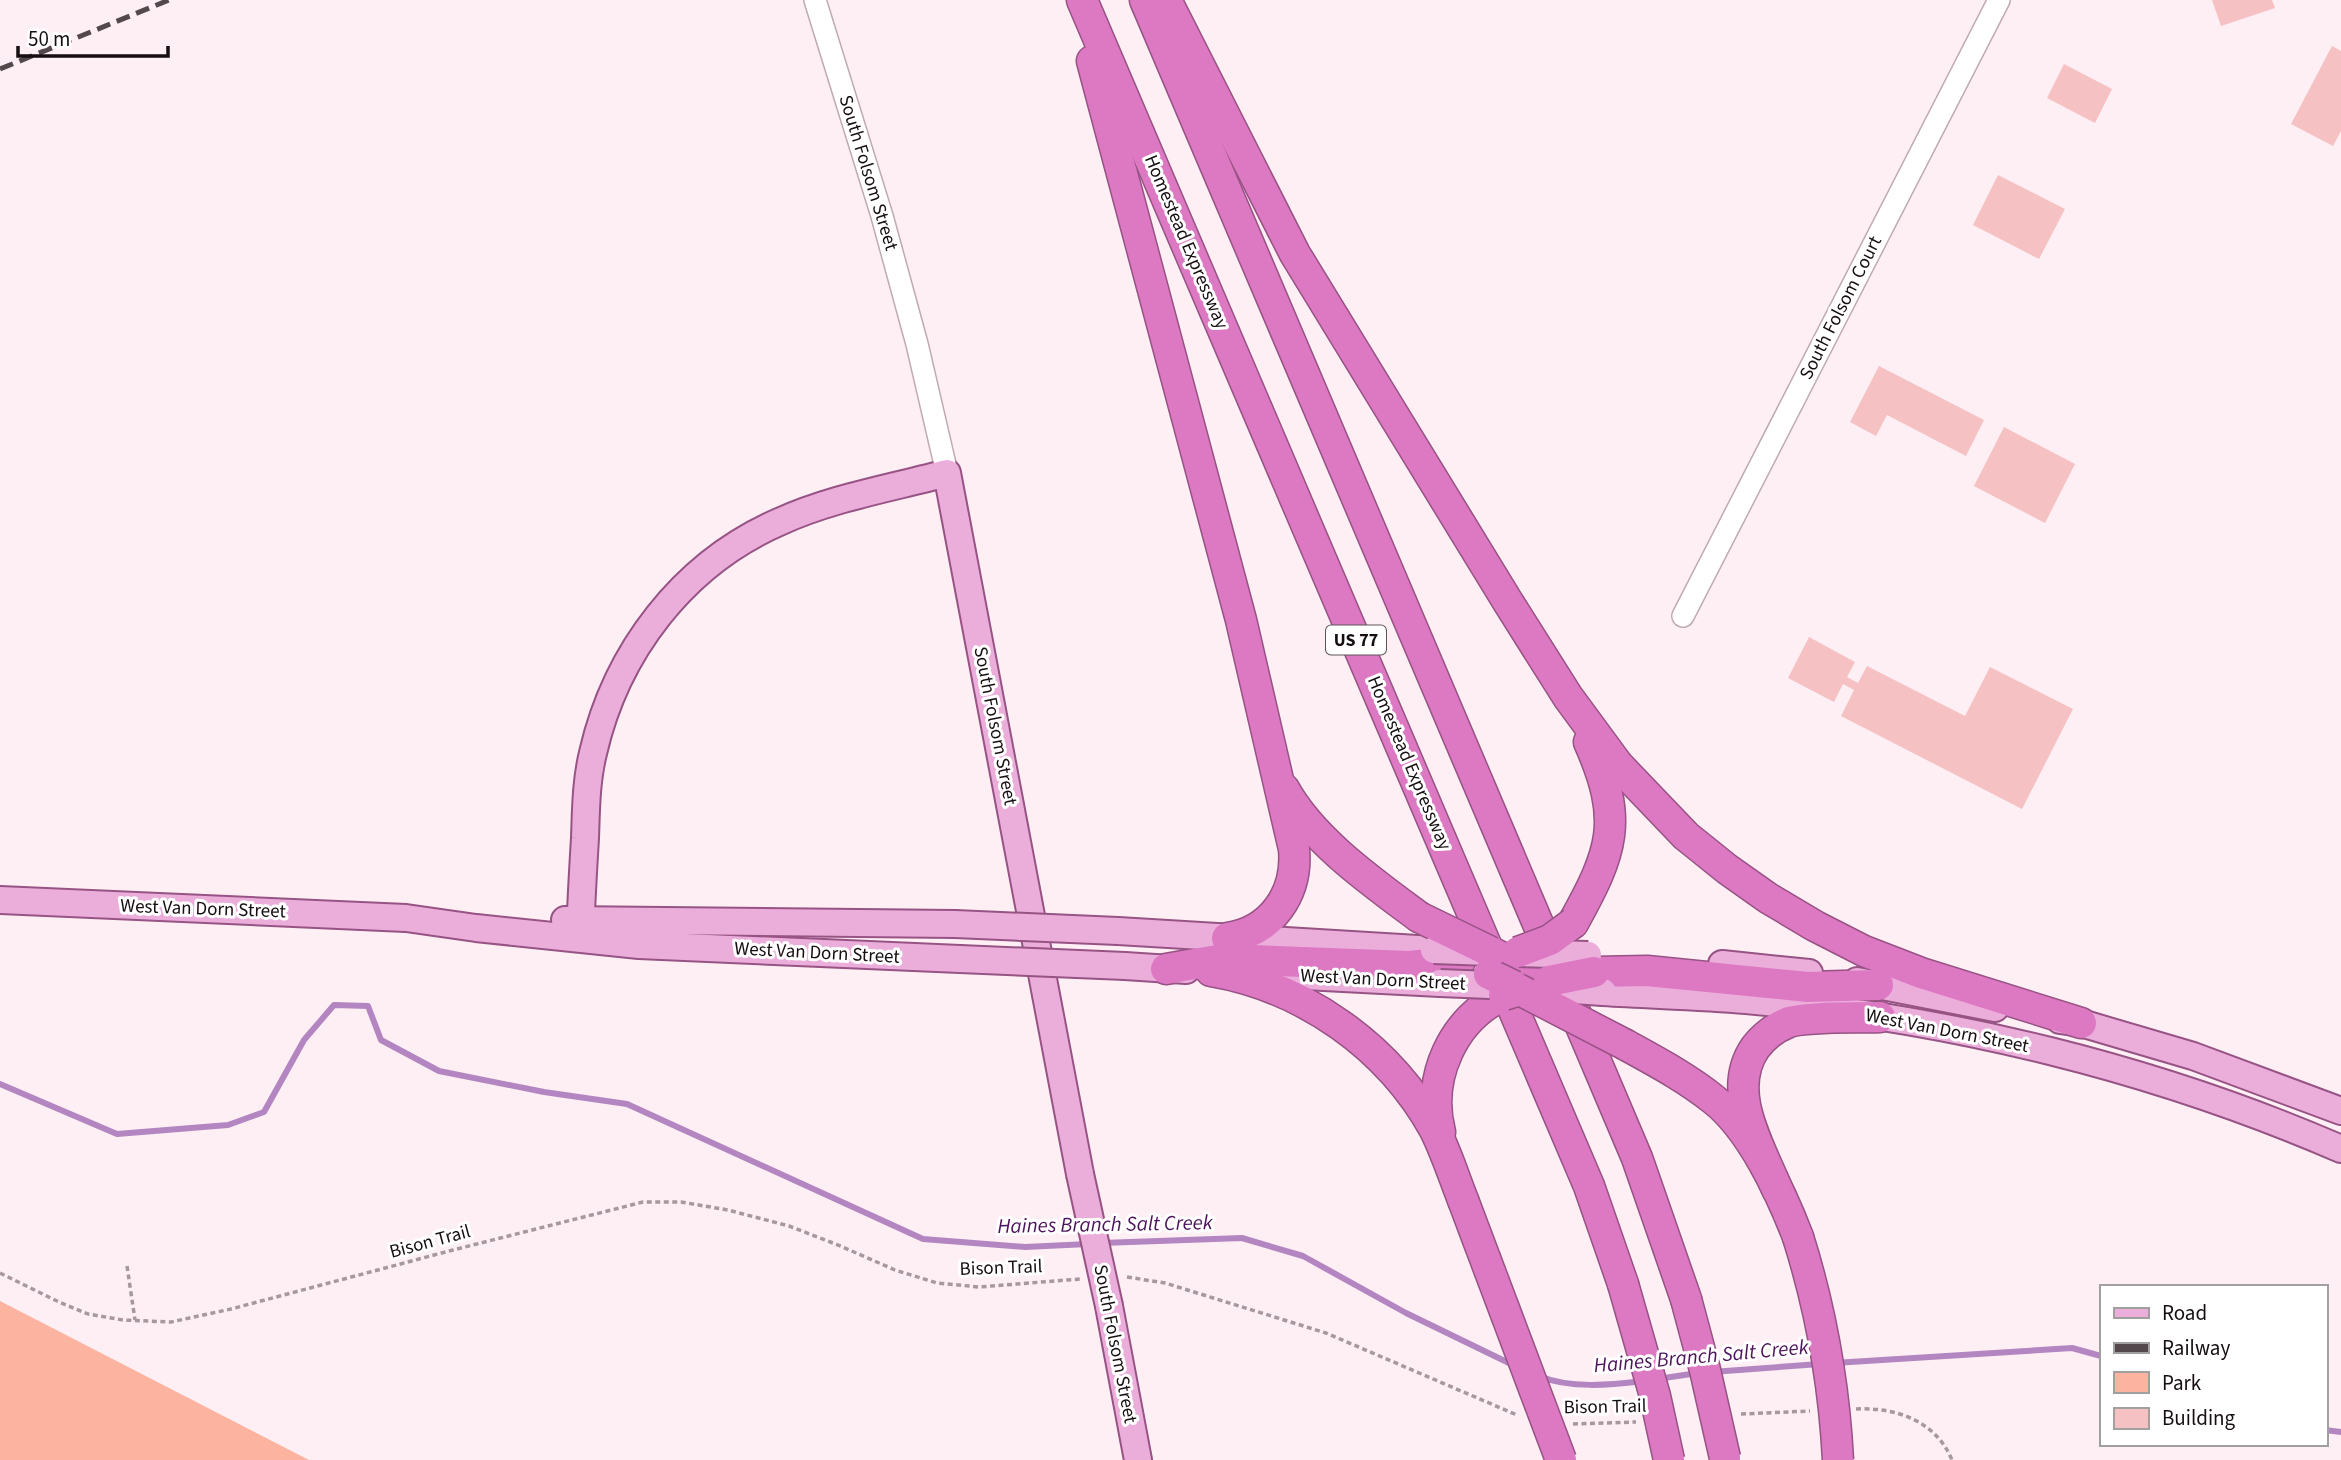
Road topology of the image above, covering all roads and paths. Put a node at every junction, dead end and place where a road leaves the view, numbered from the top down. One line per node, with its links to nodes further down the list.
1 (815, 0): 7 (street, South Folsom Street)
2 (1075, 0): 10 (highway)
3 (1082, 0): 41 (highway, Homestead Expressway / US 77, bridge)
4 (1145, 0): 38 (highway, US 77, bridge)
5 (1166, 0): 9 (highway)
6 (1999, 0): 8 (street, South Folsom Court)
7 (947, 473): 12 (main road); 39 (main road, South Folsom Street, bridge)
8 (1683, 616)
9 (1568, 697): 14 (highway, bridge); 22 (highway)
10 (1274, 763): 13 (highway); 14 (highway, bridge)
11 (0, 900): 12 (main road, West Van Dorn Street)
12 (580, 930): 13 (main road, West Van Dorn Street, bridge); 16 (main road, West Van Dorn Street, bridge)
13 (1227, 938): 15 (main road, West Van Dorn Street)
14 (1503, 954): 15 (highway); 18 (main road, West Van Dorn Street, bridge); 20 (highway)
15 (1439, 961): 16 (highway); 17 (main road, West Van Dorn Street); 20 (highway, bridge)
16 (1166, 969): 17 (main road, West Van Dorn Street)
17 (1211, 971): 25 (highway)
18 (1595, 973): 19 (highway); 20 (highway, bridge); 21 (main road, West Van Dorn Street)
19 (1878, 985): 22 (main road, West Van Dorn Street)
20 (1535, 987): 25 (highway, bridge); 26 (highway, bridge)
21 (1880, 1017): 24 (main road, West Van Dorn Street); 26 (highway)
22 (2081, 1023): 23 (main road, West Van Dorn Street)
23 (2341, 1111)
24 (2341, 1149)
25 (1448, 1163): 40 (highway, bridge)
26 (1777, 1189): 42 (highway, bridge)
27 (127, 1266): 31 (path)
28 (0, 1273): 31 (path, Bison Trail)
29 (1119, 1277): 34 (path)
30 (1093, 1278): 31 (path, Bison Trail)
31 (135, 1320)
32 (1846, 1409): 43 (path)
33 (1812, 1411): 35 (path)
34 (1518, 1415)
35 (1732, 1415)
36 (1642, 1421): 37 (path, Bison Trail)
37 (1570, 1424)
38 (1725, 1459)
39 (1138, 1460)
40 (1561, 1460)
41 (1669, 1460)
42 (1838, 1460)
43 (1952, 1460)

